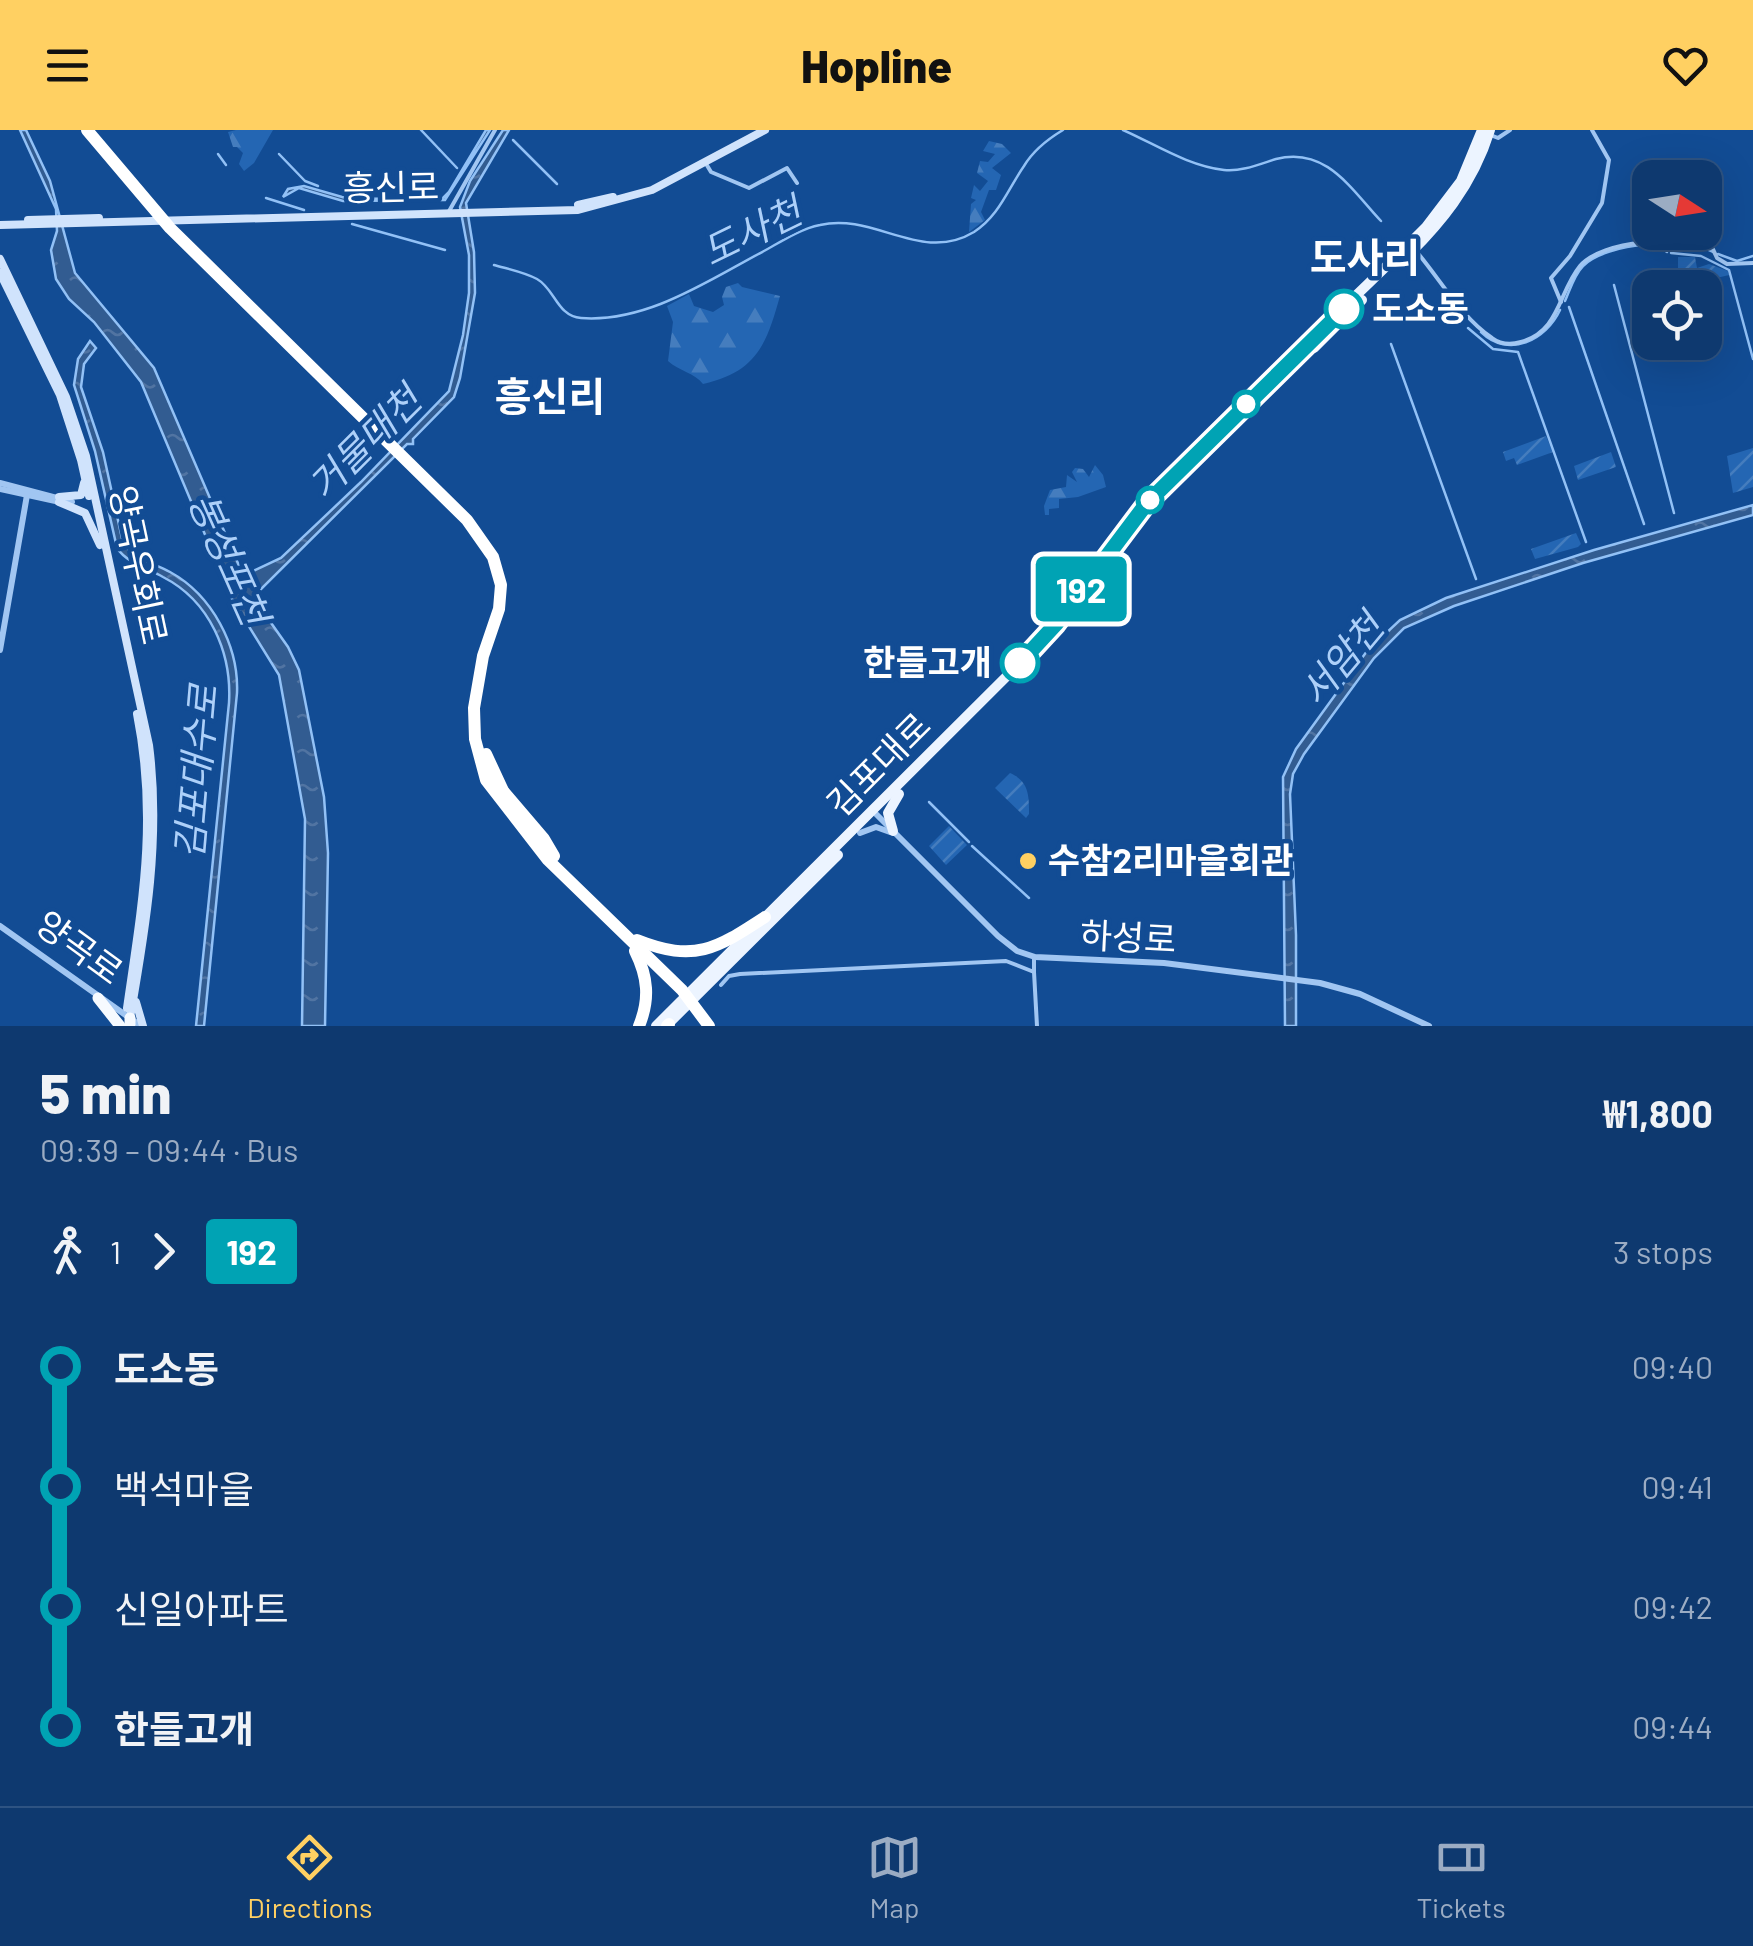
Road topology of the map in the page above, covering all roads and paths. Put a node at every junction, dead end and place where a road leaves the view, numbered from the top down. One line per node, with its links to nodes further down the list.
1 (90, 130): 18 (highway)
2 (494, 130): 10 (street)
3 (757, 130): 11 (main road, 흥신로)
4 (765, 130): 8 (main road, 흥신로)
5 (1510, 130): 7 (street)
6 (1592, 130): 17 (street)
7 (1485, 132): 13 (main road, 김포대로); 29 (main road, 김포대로)
8 (705, 162): 9 (street); 11 (main road, 흥신로)
9 (797, 184)
10 (452, 212): 11 (main road, 흥신로); 12 (main road, 흥신로)
11 (472, 212)
12 (0, 223)
13 (1414, 250): 17 (street); 28 (main road, 김포대로)
14 (0, 258): 24 (main road, 양곡우회로)
15 (1753, 263): 17 (street)
16 (0, 274): 19 (main road, 양곡우회로)
17 (1561, 302)
18 (408, 459): 27 (highway); 27 (highway)
19 (84, 474): 22 (main road); 24 (main road, 양곡우회로)
20 (0, 486): 21 (street); 22 (street)
21 (27, 495): 22 (street); 26 (street)
22 (59, 500): 23 (street); 25 (main road)
23 (72, 502): 24 (main road)
24 (93, 503): 25 (main road, 양곡우회로); 40 (main road, 양곡우회로)
25 (100, 545): 37 (main road, 양곡우회로)
26 (0, 650)
27 (498, 792): 34 (highway)
28 (899, 794): 29 (main road, 김포대로); 30 (main road)
29 (874, 814): 30 (street, 하성로); 31 (main road, 김포대로); 32 (main road, 김포대로)
30 (892, 831): 31 (street); 35 (street, 하성로); 38 (street, 하성로)
31 (860, 832): 43 (main road, 김포대로)
32 (765, 917): 34 (highway); 43 (main road, 김포대로)
33 (0, 926): 41 (street, 양곡로)
34 (633, 940): 44 (highway); 45 (highway)
35 (1034, 959): 36 (street, 하성로); 38 (street, 하성로)
36 (1034, 972): 39 (street, 하성로); 46 (street, 하성로)
37 (131, 978): 41 (street); 42 (main road, 양곡우회로)
38 (1280, 978): 47 (street)
39 (721, 985)
40 (135, 991): 42 (main road, 양곡우회로); 42 (main road)
41 (98, 998): 42 (highway)
42 (131, 1023)
43 (664, 1025)
44 (638, 1026)
45 (711, 1026)
46 (1037, 1026)
47 (1426, 1026)

